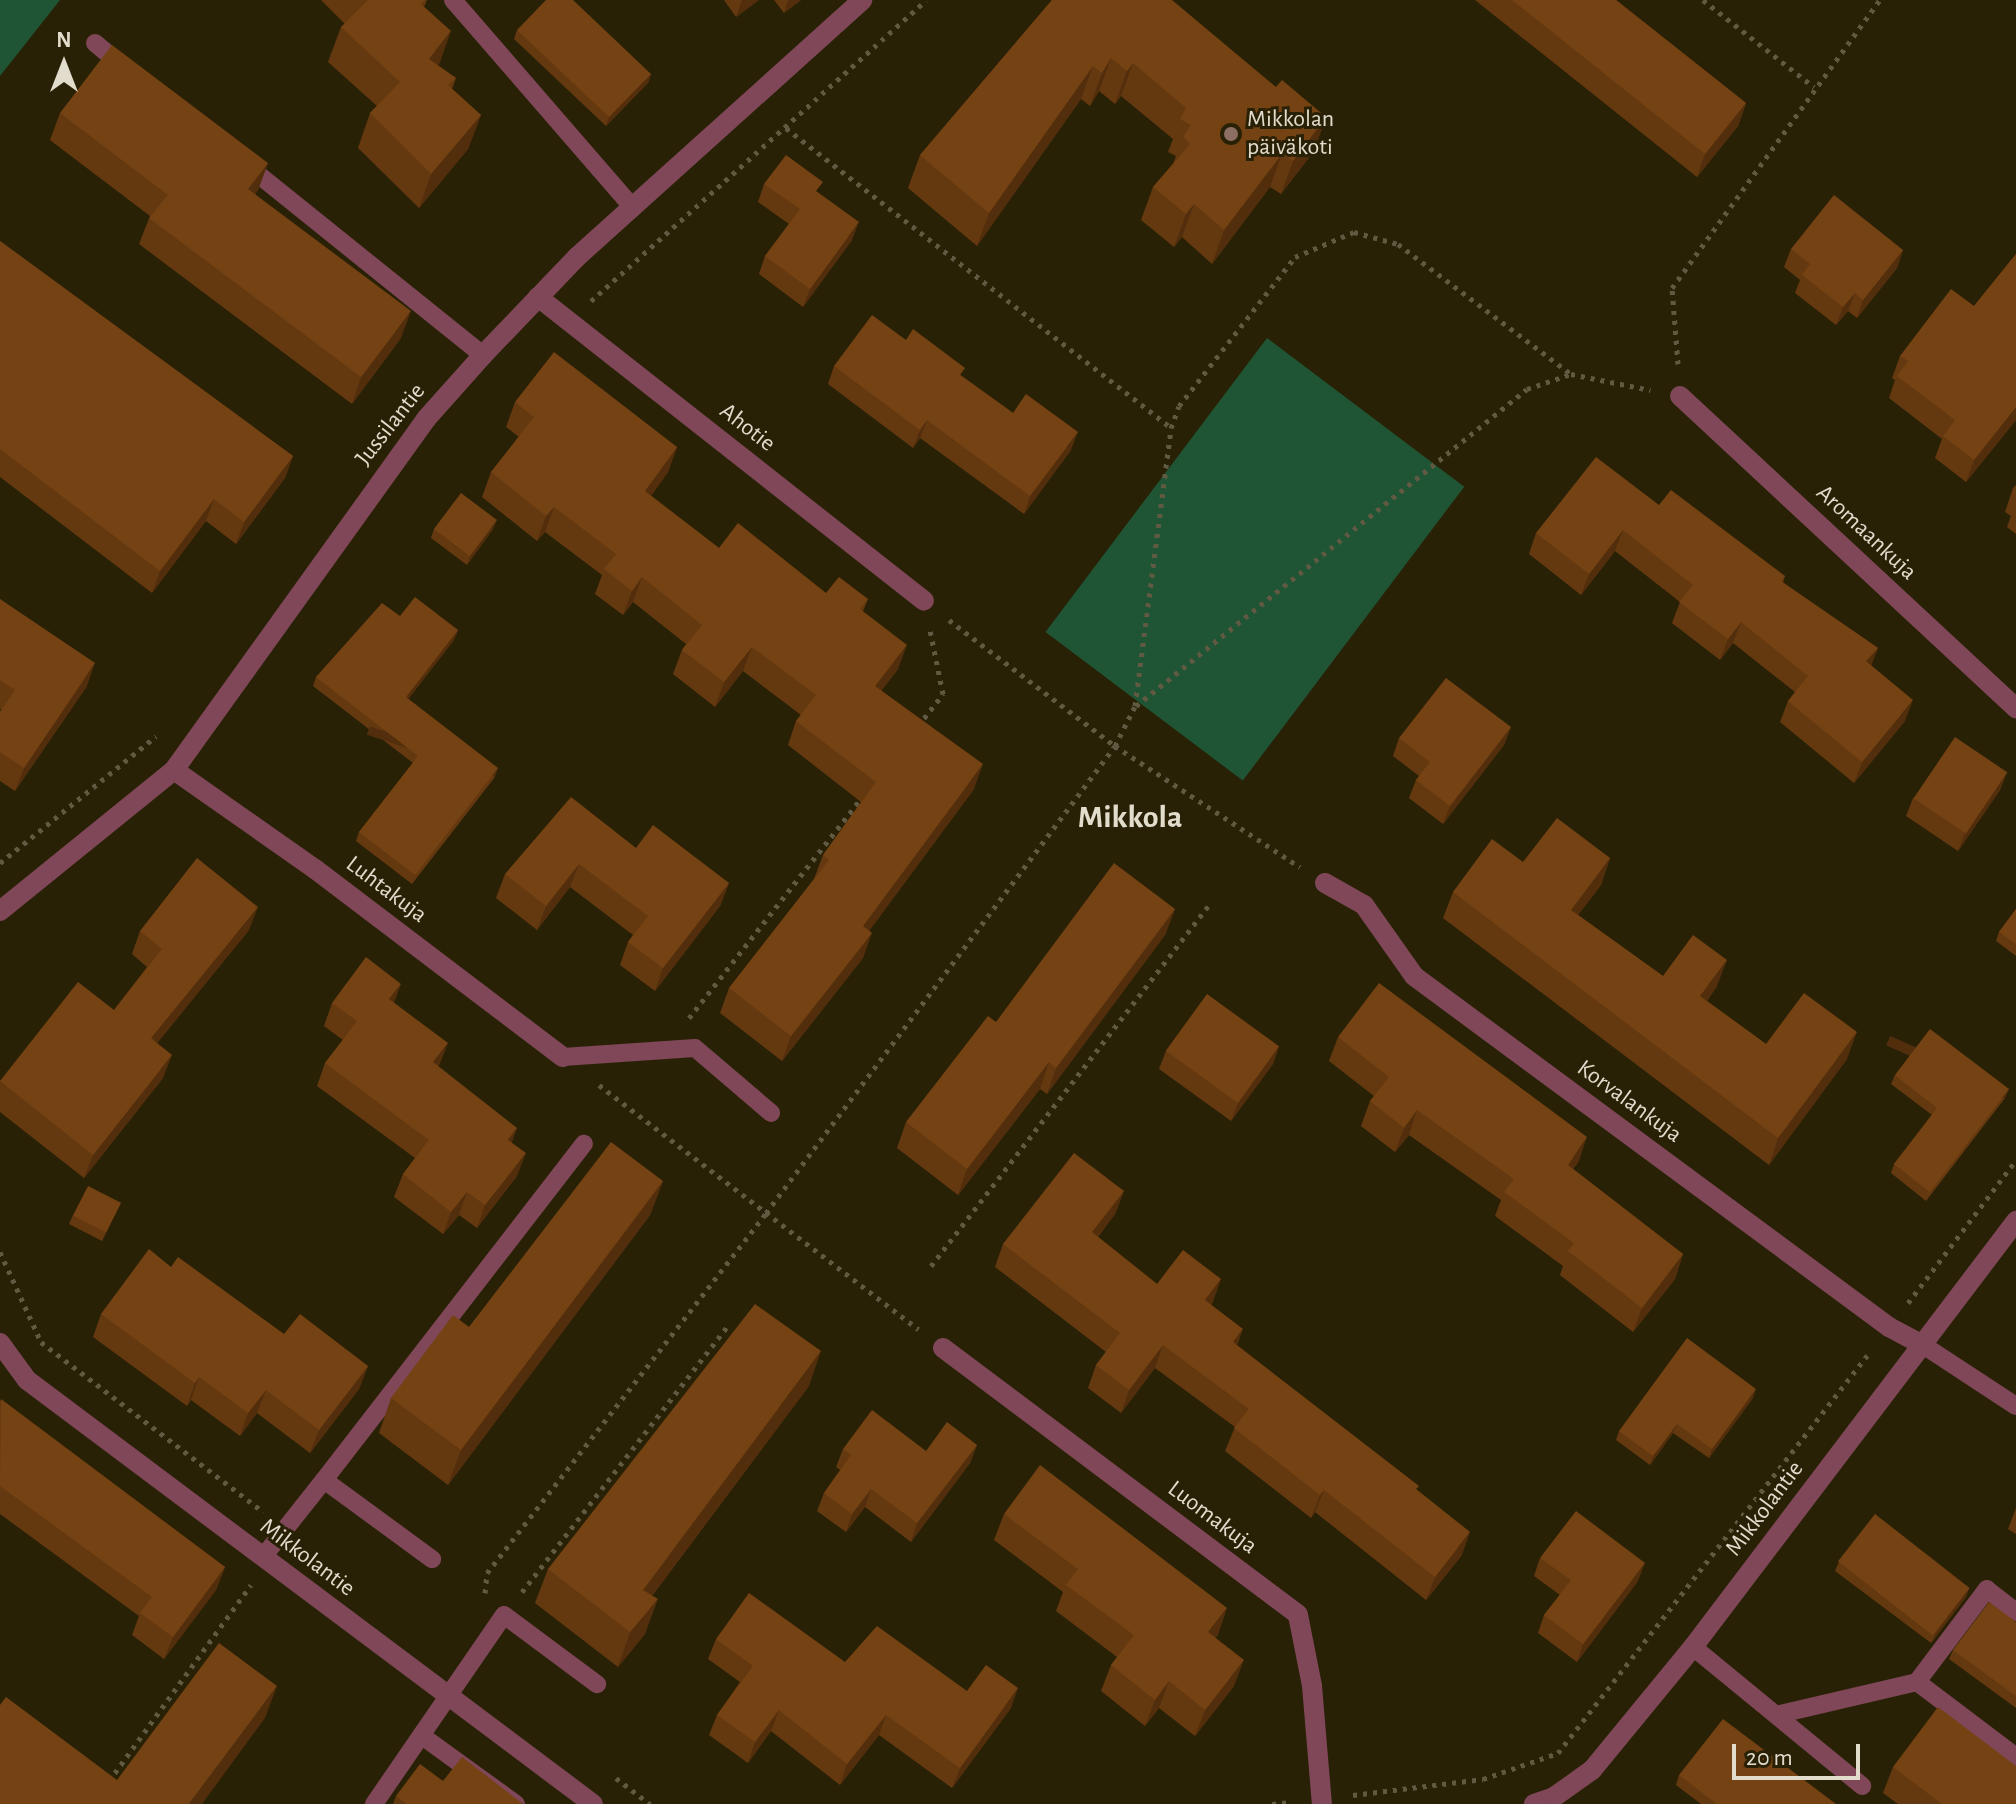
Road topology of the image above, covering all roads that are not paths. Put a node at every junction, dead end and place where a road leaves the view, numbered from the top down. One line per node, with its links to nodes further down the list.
1 (453, 0): 6 (lane)
2 (862, 0): 6 (street, Jussilantie)
3 (95, 43): 4 (lane)
4 (144, 82)
5 (229, 151): 8 (lane)
6 (633, 208): 7 (street, Jussilantie)
7 (538, 297): 8 (street, Jussilantie); 10 (street, Ahotie)
8 (483, 355): 12 (street, Jussilantie)
9 (1680, 396): 11 (street, Aromaankuja)
10 (924, 601)
11 (2016, 708)
12 (174, 770): 14 (street, Jussilantie); 15 (street, Luhtakuja)
13 (1325, 883): 20 (street, Korvalankuja)
14 (0, 911)
15 (563, 1057): 16 (lane)
16 (771, 1113)
17 (584, 1144): 23 (lane)
18 (2016, 1221): 20 (street, Mikkolantie)
19 (0, 1343): 24 (street, Mikkolantie)
20 (1923, 1345): 22 (lane); 27 (street, Mikkolantie)
21 (943, 1348): 35 (street, Luomakuja)
22 (2016, 1406)
23 (324, 1480): 24 (lane); 25 (lane)
24 (266, 1559): 30 (street, Mikkolantie)
25 (432, 1559)
26 (2016, 1612): 28 (lane)
27 (1693, 1647): 31 (lane); 39 (street, Mikkolantie)
28 (1917, 1682): 31 (lane); 33 (lane)
29 (597, 1684): 30 (lane)
30 (449, 1696): 32 (lane); 38 (street, Mikkolantie)
31 (1776, 1715): 34 (lane)
32 (422, 1736): 36 (lane); 37 (lane)
33 (2016, 1757)
34 (1862, 1786)
35 (1321, 1801)
36 (374, 1804)
37 (516, 1804)
38 (593, 1804)
39 (1534, 1804)

